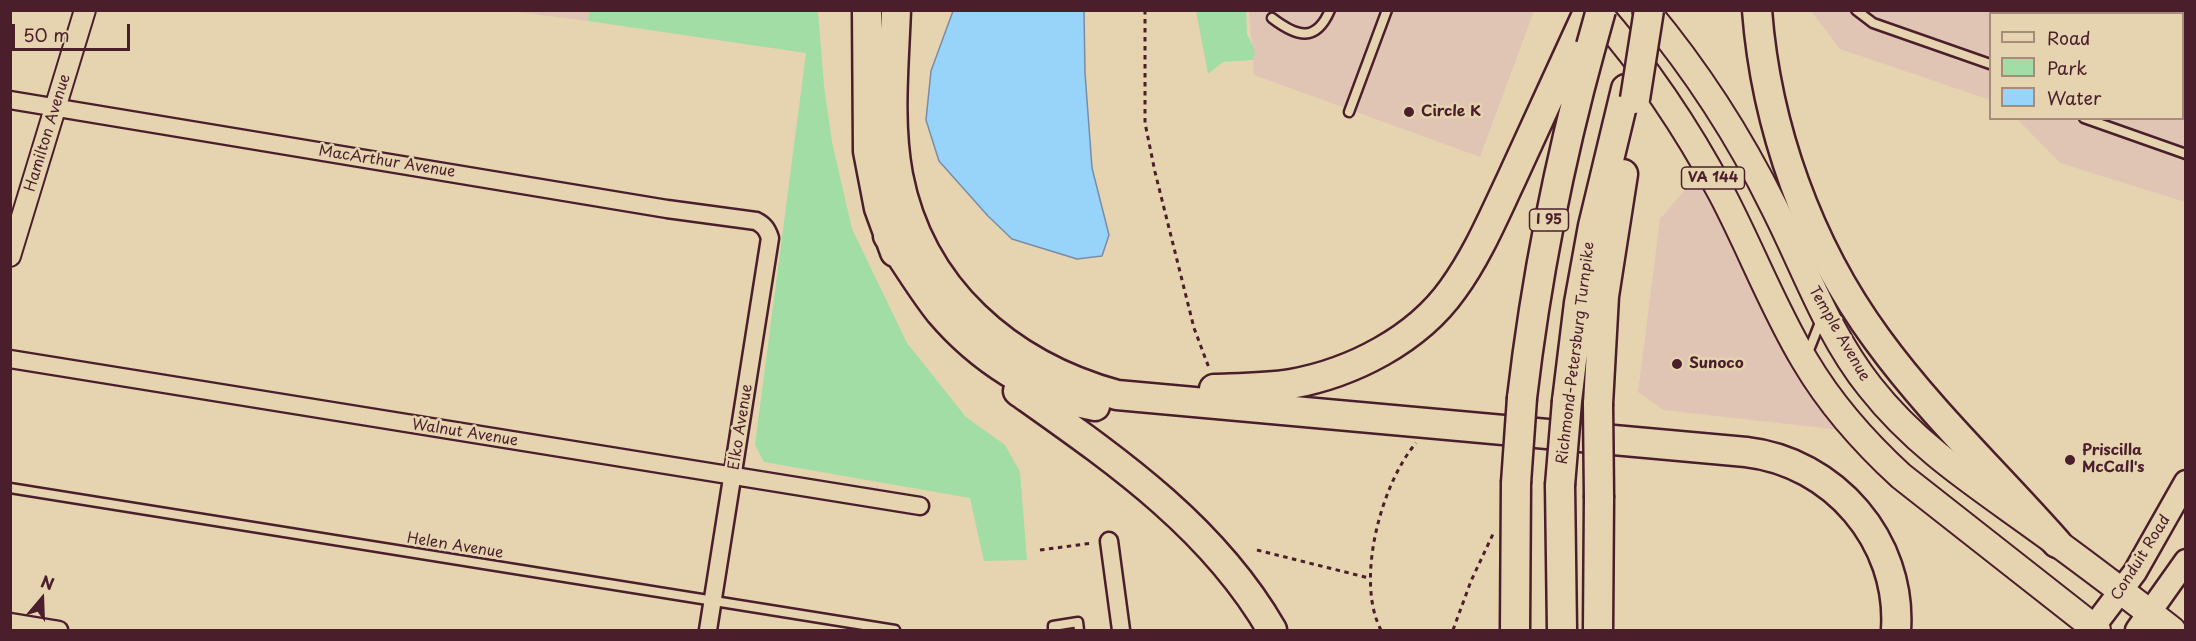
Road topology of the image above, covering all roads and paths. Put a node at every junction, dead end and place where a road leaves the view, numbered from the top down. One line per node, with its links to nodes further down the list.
1 (85, 10): 18 (street, Hamilton Avenue)
2 (867, 10): 23 (highway)
3 (896, 10): 28 (highway)
4 (1145, 10): 29 (path)
5 (1330, 10): 12 (lane)
6 (1387, 10): 19 (lane)
7 (1589, 10): 14 (highway)
8 (1596, 10): 27 (main road, VA 144)
9 (1601, 10): 14 (highway, I 95, bridge)
10 (1648, 10): 16 (highway, Richmond-Petersburg Turnpike, bridge); 25 (main road, Temple Avenue / VA 144)
11 (1856, 10): 15 (lane)
12 (1272, 18)
13 (1758, 20): 37 (highway)
14 (1583, 44): 29 (highway); 56 (highway, I 95, bridge)
15 (1989, 64)
16 (1631, 94): 57 (highway, Richmond-Petersburg Turnpike, bridge); 58 (highway, bridge)
17 (10, 100): 18 (street, MacArthur Avenue)
18 (56, 107): 22 (street, MacArthur Avenue); 24 (street, Hamilton Avenue)
19 (1349, 112)
20 (2090, 120): 21 (lane)
21 (2186, 154)
22 (763, 225): 31 (street, Elko Avenue)
23 (888, 236): 30 (highway); 53 (highway)
24 (10, 256)
25 (1824, 313): 27 (lane); 37 (main road, Temple Avenue / VA 144)
26 (10, 359): 31 (street, Walnut Avenue)
27 (1805, 361): 46 (main road, VA 144)
28 (1046, 368): 29 (highway); 60 (highway)
29 (1218, 389)
30 (1422, 436): 41 (path); 59 (highway)
31 (733, 477): 34 (street, Walnut Avenue); 43 (street, Elko Avenue)
32 (2186, 482): 42 (main road, Conduit Road)
33 (10, 488): 43 (lane, Helen Avenue)
34 (920, 506)
35 (1494, 532): 55 (path)
36 (1110, 541): 38 (path); 52 (street)
37 (2057, 543): 42 (main road, Temple Avenue / VA 144)
38 (1040, 550)
39 (1257, 550): 41 (path)
40 (2186, 561): 45 (main road)
41 (1369, 578): 54 (path)
42 (2122, 592): 45 (main road, Temple Avenue / VA 144); 46 (main road, Conduit Road)
43 (713, 601): 48 (street, Elko Avenue); 49 (lane, Helen Avenue)
44 (10, 622): 47 (street)
45 (2143, 622): 61 (main road, Temple Avenue / VA 144)
46 (2094, 629)
47 (59, 630)
48 (708, 630)
49 (895, 630)
50 (1053, 630): 51 (lane)
51 (1079, 630)
52 (1121, 630)
53 (1272, 630)
54 (1381, 630)
55 (1453, 630)
56 (1515, 630)
57 (1562, 630)
58 (1598, 630)
59 (1879, 630)
60 (1896, 630)
61 (2172, 630)

